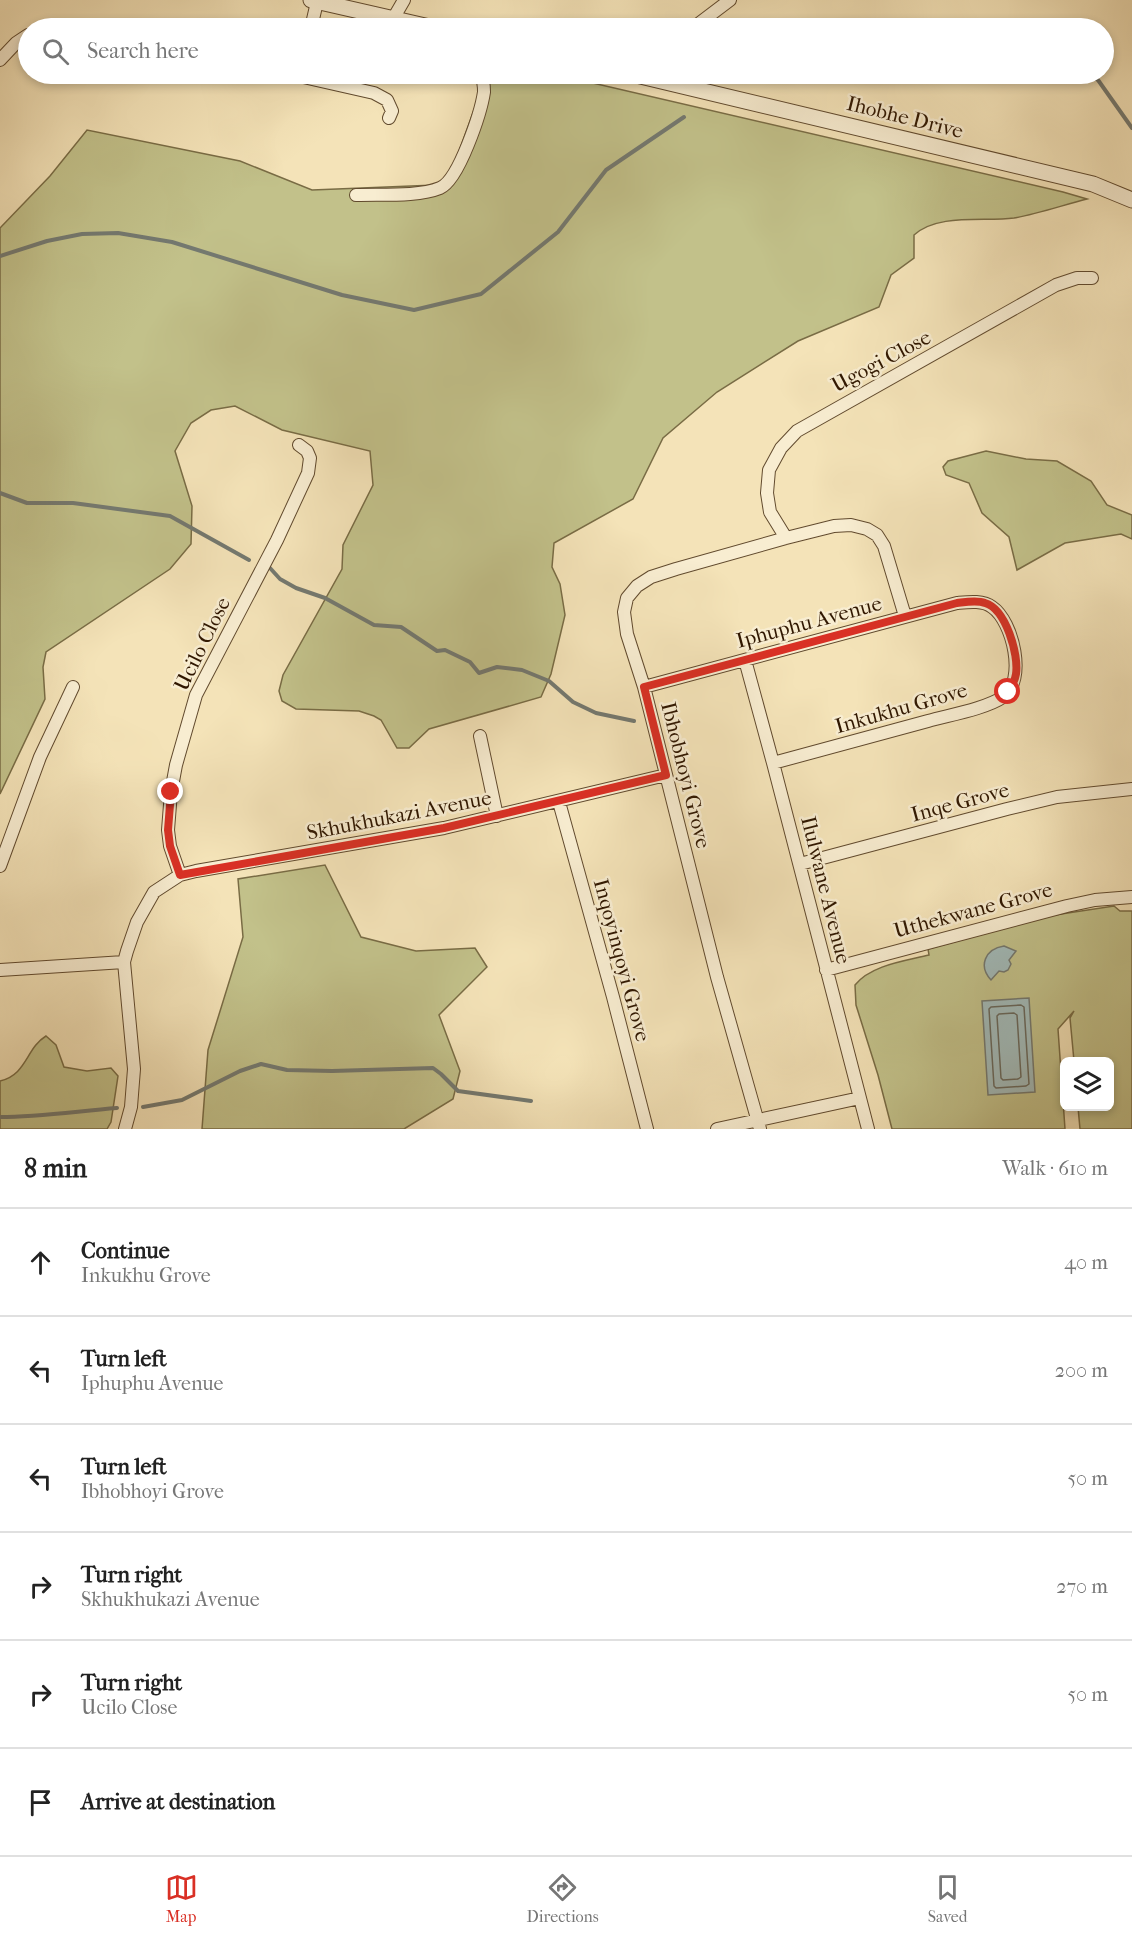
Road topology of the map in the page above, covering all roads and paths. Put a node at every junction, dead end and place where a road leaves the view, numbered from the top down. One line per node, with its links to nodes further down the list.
1 (404, 0): 6 (street)
2 (730, 0): 7 (street)
3 (314, 1): 4 (street); 5 (street)
4 (312, 18)
5 (373, 18)
6 (396, 18)
7 (706, 18)
8 (18, 41): 9 (street)
9 (0, 60)
10 (338, 84): 13 (street)
11 (483, 84): 14 (street)
12 (698, 84): 15 (street, Ihobhe Drive)
13 (389, 117)
14 (356, 195)
15 (1132, 200)
16 (1092, 278): 18 (street, Ugogi Close)
17 (299, 445): 32 (street, Ucilo Close)
18 (786, 538): 20 (street, Ibhobhoyi Grove); 23 (street, Ibhobhoyi Grove)
19 (986, 603): 20 (street, Iphuphu Avenue); 25 (street, Inkukhu Grove)
20 (905, 616): 21 (street, Iphuphu Avenue)
21 (745, 660): 23 (street, Iphuphu Avenue); 25 (street, Ilulwane Avenue)
22 (74, 687): 31 (street)
23 (644, 687): 26 (street, Ibhobhoyi Grove)
24 (480, 736): 29 (street)
25 (773, 763): 30 (street, Ilulwane Avenue)
26 (666, 775): 28 (street, Skhukhukazi Avenue); 38 (street, Ibhobhoyi Grove)
27 (1132, 789): 30 (street, Inqe Grove)
28 (559, 802): 29 (street, Skhukhukazi Avenue); 40 (street, Inqoyinqoyi Grove)
29 (497, 816): 32 (street, Skhukhukazi Avenue)
30 (800, 864): 36 (street, Ilulwane Avenue)
31 (0, 866)
32 (180, 875): 34 (street, Skhukhukazi Avenue)
33 (1132, 897): 36 (street, Uthekwane Grove)
34 (124, 962): 35 (street); 39 (street)
35 (0, 970)
36 (826, 970): 37 (street, Ilulwane Avenue)
37 (860, 1098): 38 (street); 42 (street, Ilulwane Avenue)
38 (759, 1125): 41 (street)
39 (125, 1129)
40 (646, 1129)
41 (717, 1129)
42 (868, 1129)

